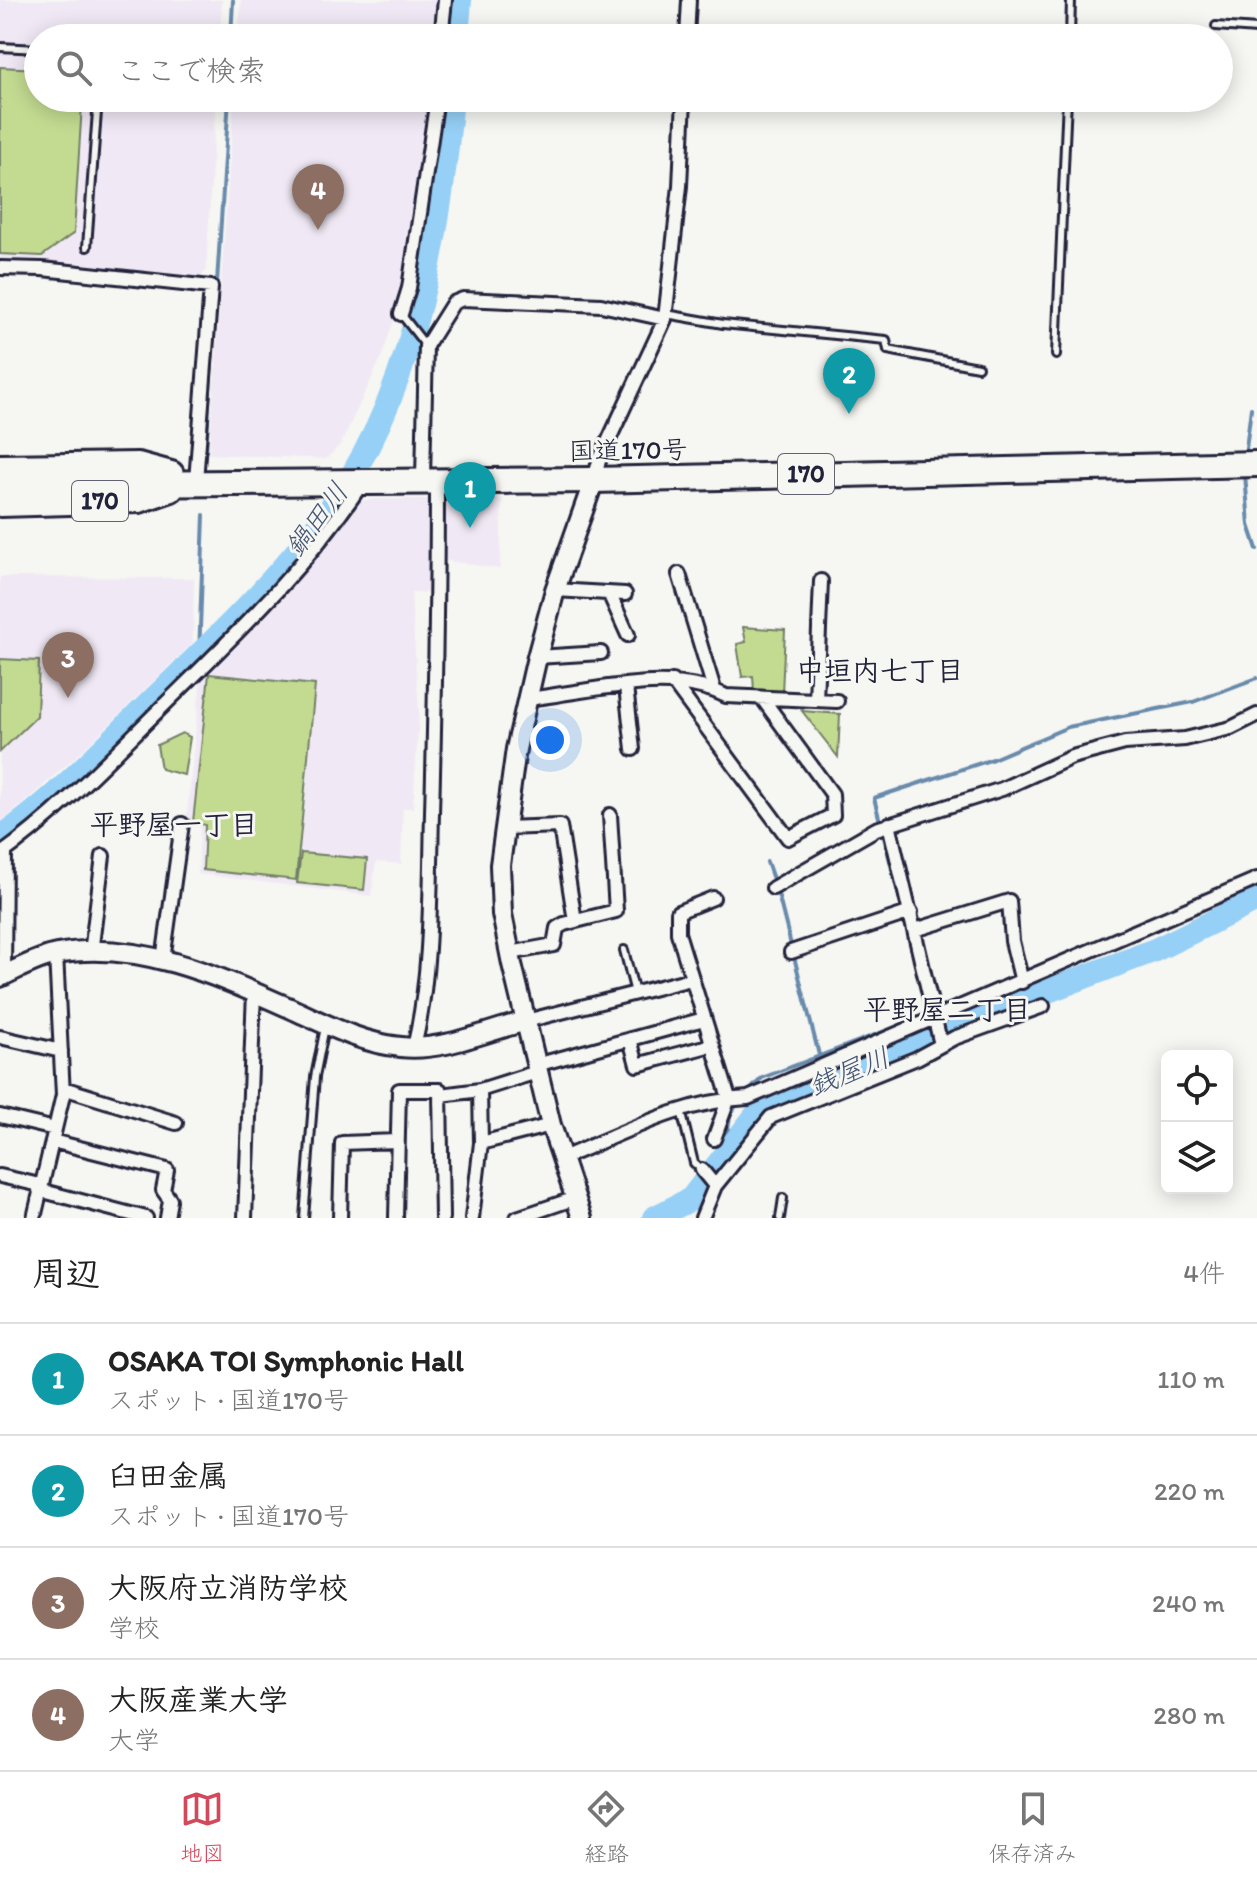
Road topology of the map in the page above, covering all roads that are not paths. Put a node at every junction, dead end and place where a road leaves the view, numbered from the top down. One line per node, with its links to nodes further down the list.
1 (445, 0): 4 (street)
2 (689, 0): 5 (street)
3 (1071, 0): 6 (lane)
4 (442, 24)
5 (688, 24)
6 (1070, 24)
7 (1233, 27): 8 (lane)
8 (1257, 29)
9 (0, 47): 10 (lane)
10 (24, 48)
11 (97, 112): 15 (lane)
12 (435, 112): 17 (street)
13 (683, 112): 18 (street)
14 (1066, 112): 20 (lane)
15 (87, 247)
16 (0, 268): 27 (street)
17 (403, 316): 19 (lane)
18 (665, 316): 19 (street); 21 (lane); 26 (street)
19 (423, 342): 24 (street)
20 (1056, 355)
21 (978, 367)
22 (1257, 464): 26 (highway, 国道170号 / 170)
23 (0, 467): 27 (highway, 170)
24 (430, 478): 25 (highway, 国道170号 / 170); 26 (highway, 国道170号 / 170); 79 (street)
25 (352, 480): 27 (highway, 国道170号 / 170); 51 (street)
26 (594, 480): 32 (street)
27 (196, 481): 28 (highway, 国道170号 / 170); 29 (highway, 170)
28 (0, 485)
29 (0, 504)
30 (679, 574): 40 (street)
31 (821, 581): 43 (street)
32 (555, 590): 33 (street); 37 (street)
33 (609, 593): 34 (street); 35 (street)
34 (625, 594)
35 (628, 635)
36 (601, 653): 37 (street)
37 (537, 657): 42 (street)
38 (672, 681): 39 (street); 40 (street); 41 (street)
39 (626, 687): 42 (street); 46 (street)
40 (714, 689): 41 (street)
41 (762, 698): 43 (street)
42 (528, 699): 50 (street)
43 (816, 700): 44 (street)
44 (837, 701)
45 (1257, 715): 49 (street)
46 (633, 749)
47 (610, 815): 57 (street)
48 (182, 824): 64 (street)
49 (883, 826): 54 (street); 56 (street)
50 (504, 828): 57 (street); 62 (street)
51 (2, 853): 65 (street)
52 (103, 856): 61 (street)
53 (1257, 879): 67 (street)
54 (776, 885)
55 (713, 898): 66 (street)
56 (906, 914): 58 (street); 60 (street)
57 (575, 921): 62 (street)
58 (915, 930): 67 (street); 72 (street)
59 (624, 950): 69 (lane)
60 (794, 951)
61 (91, 953): 63 (street); 64 (street)
62 (510, 953): 73 (street)
63 (56, 954): 65 (street); 80 (street)
64 (163, 960): 68 (street)
65 (2, 976)
66 (691, 979): 69 (street); 71 (street)
67 (1022, 982): 72 (street)
68 (254, 992): 74 (street); 104 (street)
69 (635, 993): 73 (street)
70 (1043, 1006): 78 (street)
71 (704, 1019): 76 (street); 77 (street)
72 (937, 1019): 78 (street); 85 (street)
73 (526, 1021): 79 (street); 81 (street)
74 (325, 1024): 79 (street); 105 (lane)
75 (0, 1037): 80 (street)
76 (630, 1039): 77 (street); 81 (street)
77 (712, 1045): 85 (street)
78 (941, 1045): 97 (street)
79 (414, 1048)
80 (61, 1051): 82 (street)
81 (537, 1069): 83 (street); 89 (street)
82 (63, 1088): 88 (street); 90 (street)
83 (480, 1090): 84 (street); 93 (street)
84 (441, 1095): 92 (street); 108 (street)
85 (738, 1098): 86 (street); 91 (street)
86 (681, 1110): 94 (street); 95 (lane)
87 (0, 1116): 90 (street)
88 (176, 1123)
89 (551, 1125): 93 (street); 94 (street)
90 (53, 1135): 98 (street); 103 (street)
91 (714, 1139)
92 (397, 1141): 106 (street); 107 (street)
93 (481, 1143): 109 (street)
94 (563, 1158): 99 (street)
95 (702, 1170): 97 (street)
96 (0, 1176): 98 (street)
97 (715, 1186): 112 (street)
98 (40, 1188): 101 (street); 102 (street)
99 (576, 1198): 110 (street); 111 (street)
100 (783, 1198): 113 (lane)
101 (34, 1218)
102 (146, 1218)
103 (167, 1218)
104 (245, 1218)
105 (304, 1218)
106 (340, 1218)
107 (396, 1218)
108 (442, 1218)
109 (472, 1218)
110 (517, 1218)
111 (582, 1218)
112 (702, 1218)
113 (780, 1218)

